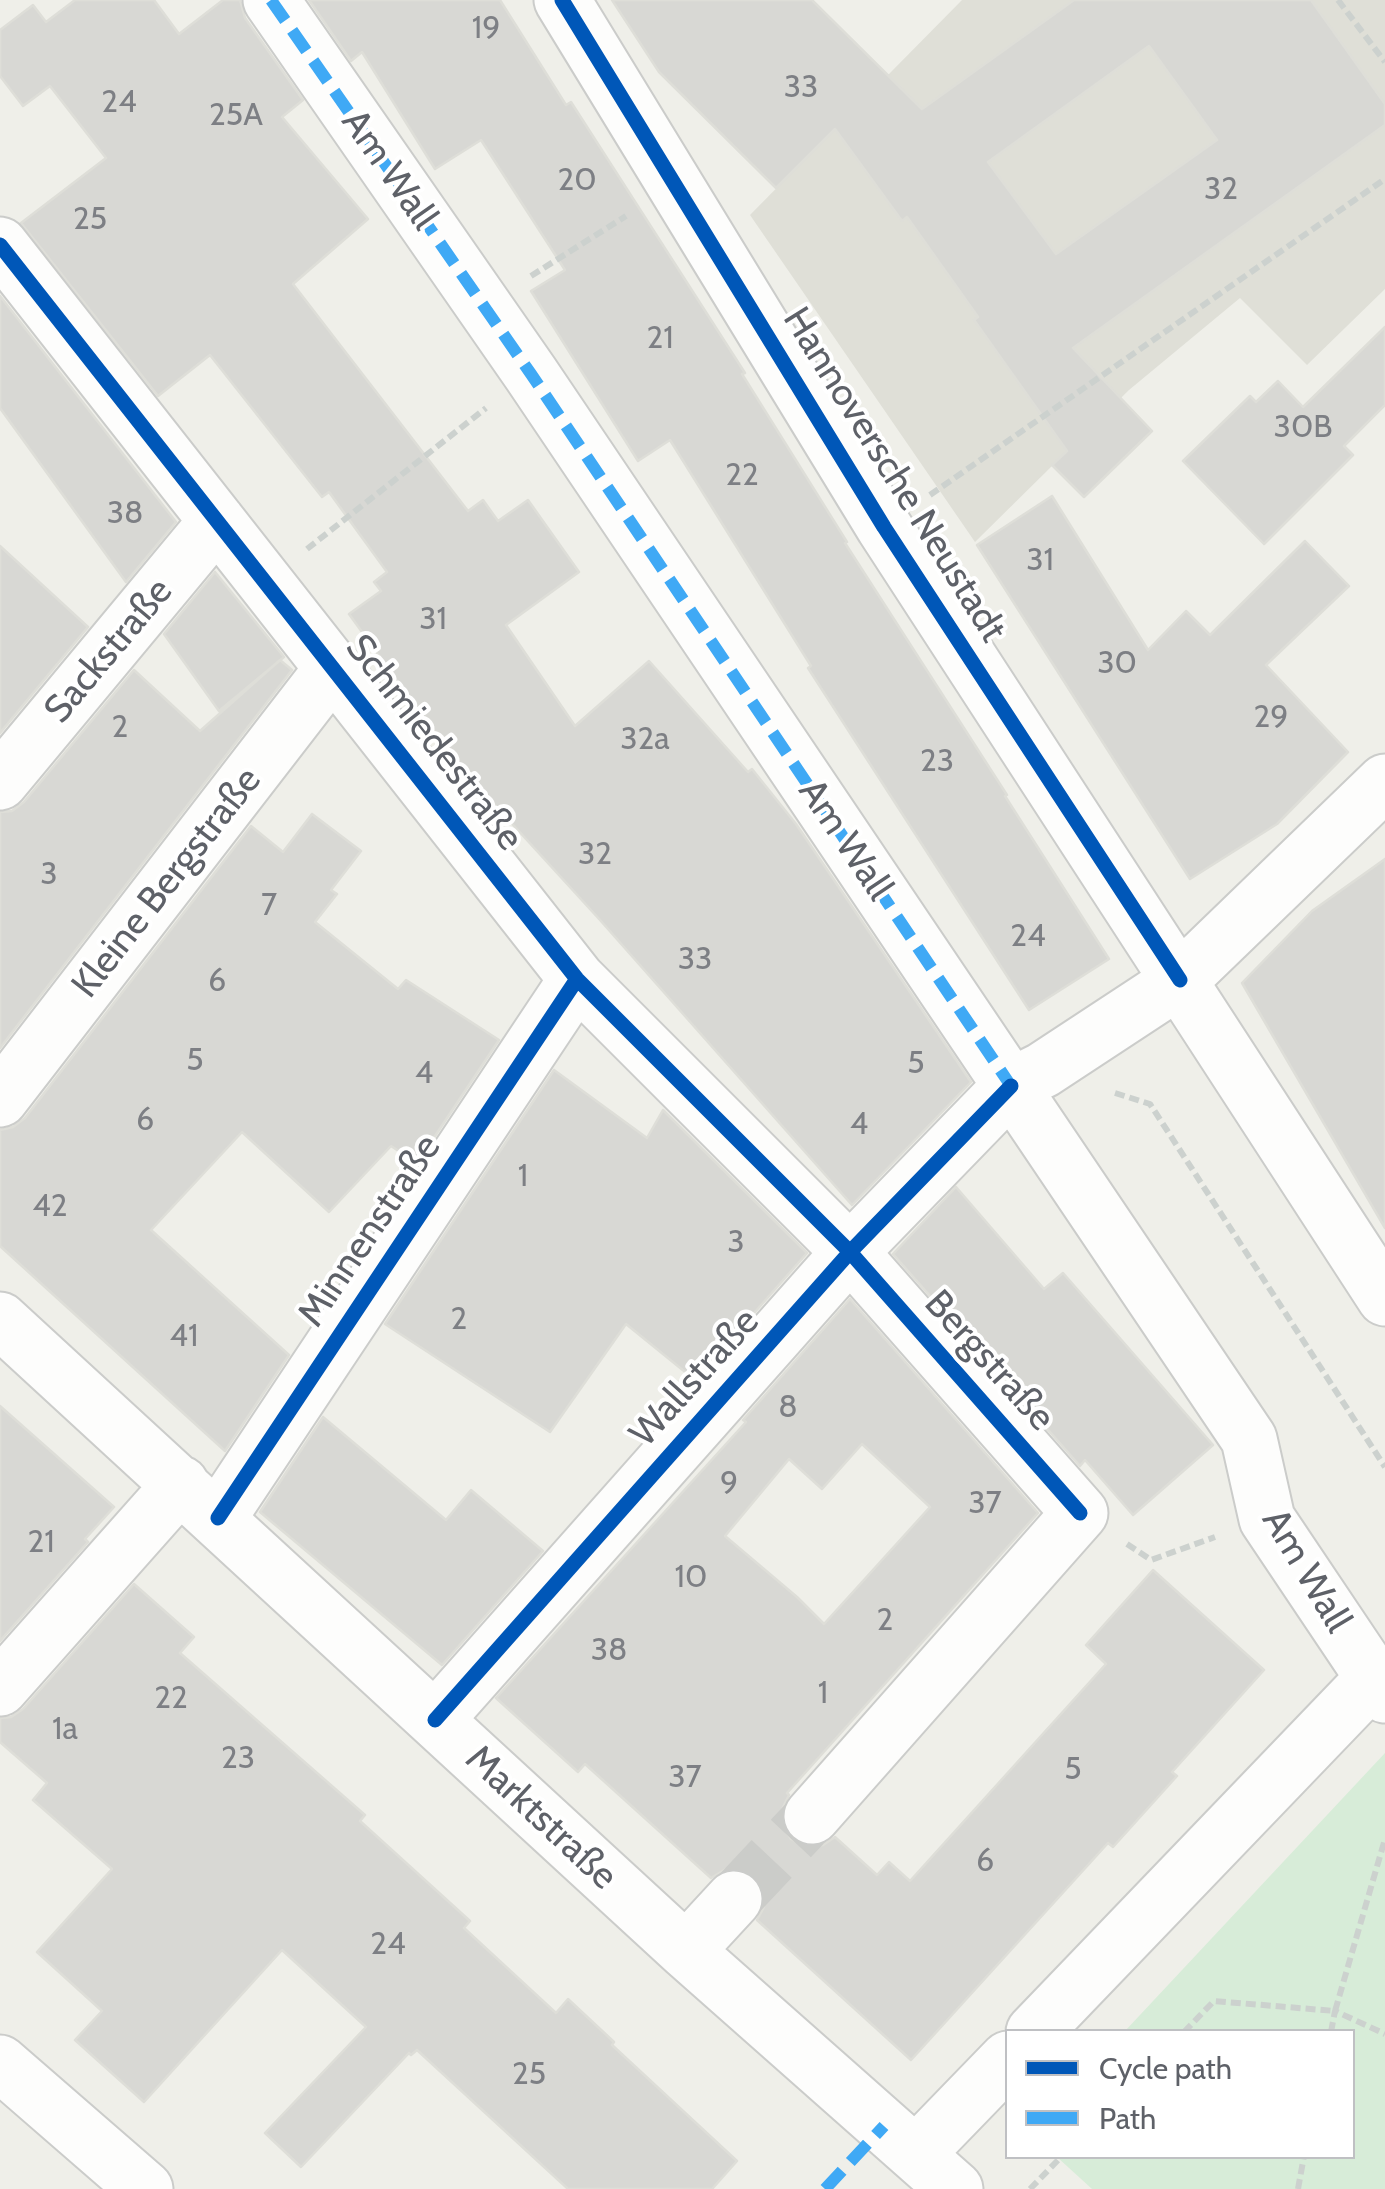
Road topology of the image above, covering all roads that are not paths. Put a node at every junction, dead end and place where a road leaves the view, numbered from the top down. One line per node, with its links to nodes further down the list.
1 (271, 0): 10 (street, Am Wall)
2 (562, 0): 9 (street, Hannoversche Neustadt)
3 (0, 245): 4 (street, Schmiedestraße)
4 (217, 521): 5 (street, Schmiedestraße); 6 (street, Sackstraße)
5 (333, 668): 8 (street, Schmiedestraße); 11 (street, Kleine Bergstraße)
6 (0, 782)
7 (1385, 782): 9 (street, Wallstraße)
8 (577, 979): 12 (street, Schmiedestraße); 15 (street, Minnenstraße)
9 (1180, 980): 10 (street, Wallstraße); 13 (street, Hannoversche Neustadt)
10 (1027, 1078): 12 (street, Wallstraße); 16 (street, Am Wall)
11 (0, 1099)
12 (850, 1252): 18 (street, Wallstraße); 19 (street, Bergstraße)
13 (1385, 1298)
14 (0, 1320): 15 (street, Marktstraße)
15 (199, 1501): 17 (street, Minnenstraße); 18 (street, Marktstraße)
16 (1379, 1687): 22 (street)
17 (0, 1688)
18 (435, 1720): 21 (street, Marktstraße)
19 (812, 1816)
20 (734, 1899): 21 (street)
21 (686, 1951): 25 (street, Marktstraße)
22 (1037, 2029)
23 (0, 2063): 26 (street)
24 (1005, 2064): 25 (street)
25 (936, 2172)
26 (146, 2189)

